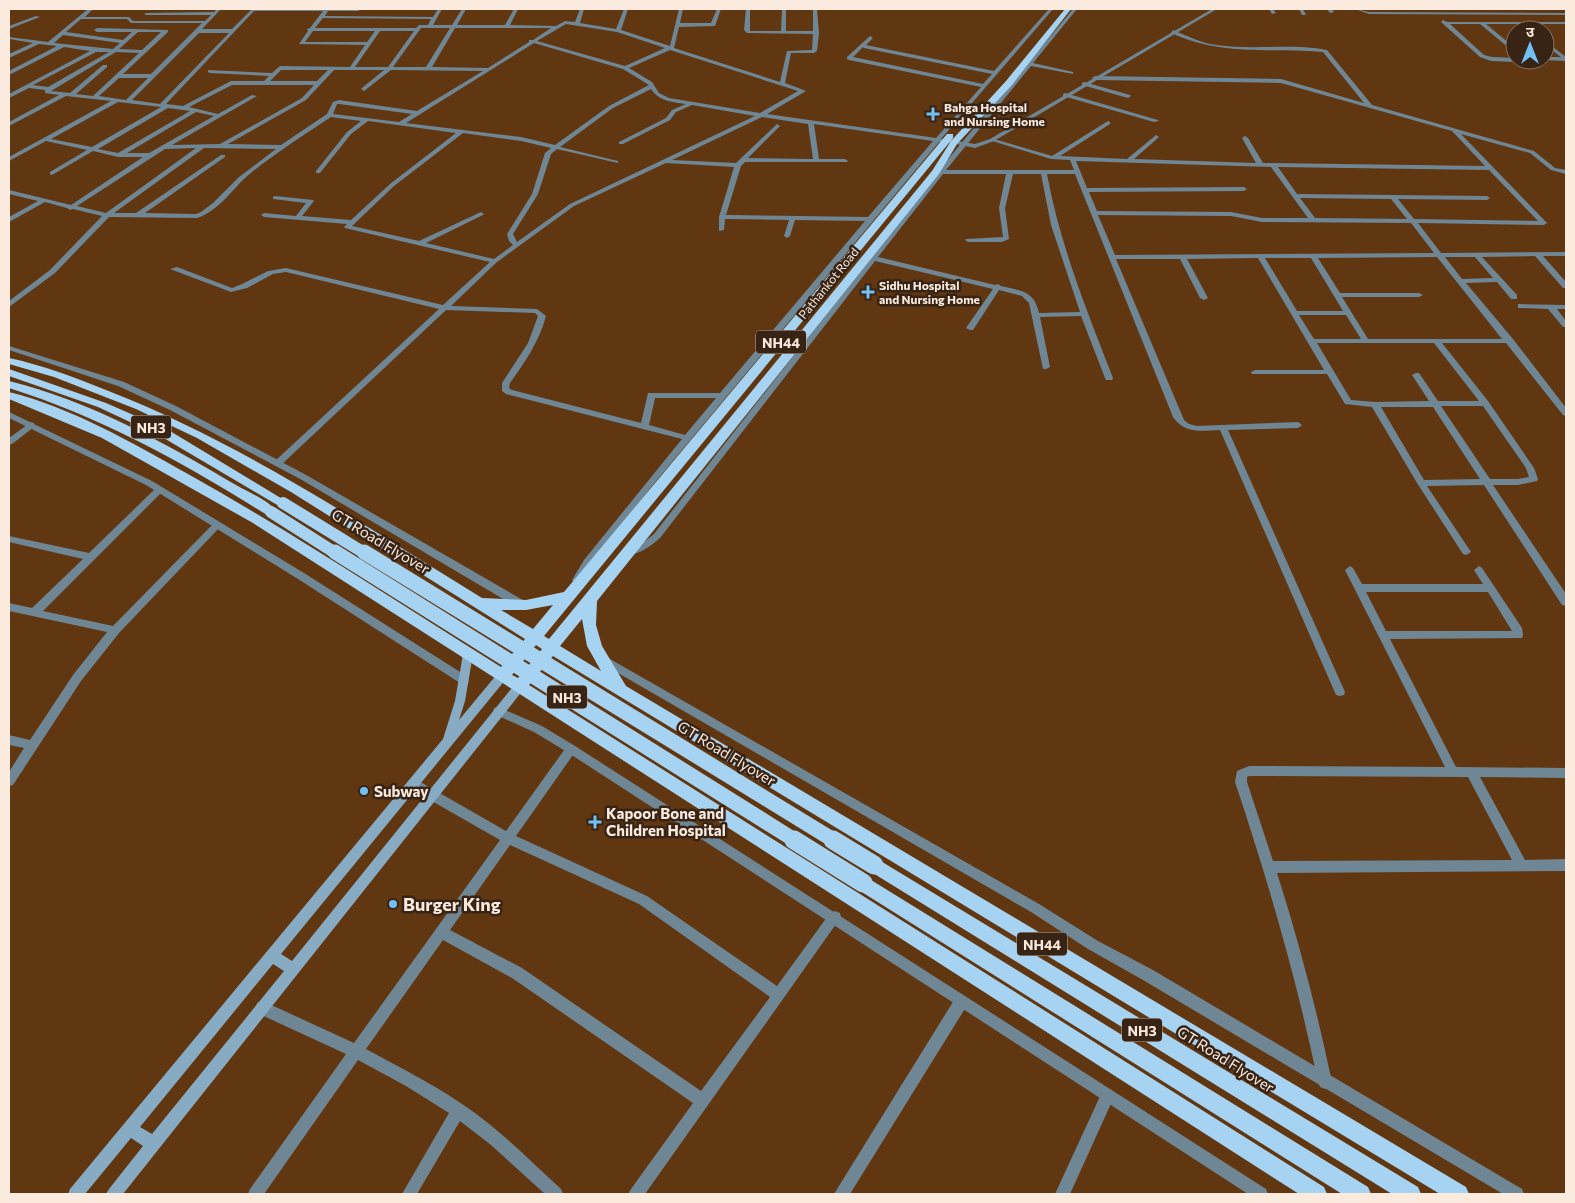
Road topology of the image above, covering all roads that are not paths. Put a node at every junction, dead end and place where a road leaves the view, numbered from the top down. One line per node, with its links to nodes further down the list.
1 (91, 9): 36 (street)
2 (219, 9): 27 (street)
3 (254, 9): 25 (street); 63 (street)
4 (398, 9): 39 (street)
5 (440, 9): 40 (street)
6 (464, 9): 53 (street)
7 (516, 9): 54 (street)
8 (582, 9): 43 (street)
9 (626, 9): 64 (street)
10 (681, 9): 50 (street)
11 (719, 9): 50 (street)
12 (748, 9): 67 (street)
13 (784, 9): 67 (street)
14 (815, 9): 68 (street)
15 (1051, 9): 102 (street)
16 (1059, 9): 147 (highway, NH44)
17 (1068, 9): 147 (highway, Pathankot Road / NH44)
18 (1076, 9): 88 (street)
19 (1215, 9): 65 (street)
20 (1357, 9): 28 (street)
21 (1428, 9): 28 (street)
22 (1450, 9): 23 (street)
23 (1489, 9): 31 (street)
24 (1533, 9): 32 (street)
25 (327, 10): 26 (street); 35 (street)
26 (359, 10): 38 (street)
27 (214, 13): 30 (street); 42 (street)
28 (1433, 13): 31 (street); 44 (street)
29 (28, 14): 41 (street)
30 (146, 14)
31 (1494, 14): 32 (street)
32 (1540, 14): 33 (street)
33 (1566, 14)
34 (38, 17): 55 (street)
35 (321, 17): 38 (street); 59 (street)
36 (80, 18): 37 (street); 66 (street)
37 (112, 18): 42 (street); 57 (street)
38 (352, 18): 39 (street)
39 (392, 18): 40 (street)
40 (434, 18): 51 (street)
41 (9, 22)
42 (206, 22): 62 (street)
43 (577, 23): 52 (street); 64 (street)
44 (1446, 23): 45 (street); 87 (street)
45 (1481, 23): 46 (street); 75 (street)
46 (1505, 23)
47 (1557, 23): 48 (street); 61 (street)
48 (1566, 23)
49 (30, 24): 71 (street)
50 (677, 25): 80 (street)
51 (430, 26): 53 (street); 56 (street)
52 (556, 26): 54 (street); 72 (street)
53 (453, 27): 54 (street); 98 (street)
54 (507, 27)
55 (9, 28)
56 (418, 29): 60 (street); 94 (street)
57 (97, 30): 58 (street); 69 (street)
58 (137, 30): 74 (street); 84 (street)
59 (309, 30): 60 (street); 77 (street)
60 (378, 30): 77 (street)
61 (1566, 30)
62 (196, 31): 63 (street); 106 (street)
63 (232, 31): 126 (street)
64 (618, 31): 80 (street)
65 (1173, 32): 107 (street); 127 (street)
66 (62, 33): 69 (street); 76 (street)
67 (783, 33): 68 (street)
68 (816, 33): 110 (street)
69 (89, 36): 74 (street)
70 (870, 38): 79 (street)
71 (11, 40): 73 (street)
72 (531, 41): 95 (street); 99 (street)
73 (38, 42): 76 (street); 85 (street)
74 (125, 42): 83 (street)
75 (1505, 43)
76 (48, 44): 78 (street)
77 (369, 44): 97 (street)
78 (63, 46): 81 (street); 101 (street)
79 (864, 46): 102 (street); 114 (street)
80 (672, 47): 95 (street); 110 (street)
81 (94, 50): 83 (street); 112 (street)
82 (1555, 51): 86 (street)
83 (114, 52): 84 (street); 89 (street)
84 (143, 52): 93 (street)
85 (9, 56)
86 (1555, 59)
87 (1505, 60)
88 (1029, 64): 103 (street); 147 (street)
89 (89, 66): 90 (street); 115 (street)
90 (105, 66): 91 (street); 117 (street)
91 (112, 66)
92 (120, 66): 93 (street)
93 (128, 66): 105 (street)
94 (390, 68): 97 (street); 98 (street); 116 (street)
95 (624, 68): 113 (street)
96 (332, 69): 97 (street); 104 (street); 109 (street)
97 (352, 69)
98 (428, 69): 99 (street)
99 (487, 69): 130 (street)
100 (210, 71): 104 (street)
101 (9, 73)
102 (996, 74): 114 (street)
103 (1071, 74)
104 (272, 75): 108 (street)
105 (118, 76): 106 (street); 122 (street)
106 (153, 76): 124 (street)
107 (1095, 78): 111 (street); 127 (street)
108 (265, 83): 109 (street); 128 (street)
109 (318, 83): 149 (street)
110 (783, 83): 132 (street)
111 (1084, 84): 118 (street); 121 (street)
112 (28, 86): 115 (street); 119 (street)
113 (652, 86): 125 (street); 150 (street)
114 (985, 86): 147 (street)
115 (49, 89): 117 (street)
116 (364, 89)
117 (69, 94): 122 (street); 138 (street)
118 (1065, 95): 135 (street); 146 (street)
119 (9, 96)
120 (254, 96): 133 (street)
121 (1128, 96)
122 (96, 97): 123 (street)
123 (117, 100): 124 (street); 145 (street)
124 (128, 101): 126 (street)
125 (690, 104): 132 (street); 148 (street)
126 (164, 105): 128 (street); 154 (street)
127 (1369, 105): 141 (street)
128 (184, 108): 129 (street)
129 (196, 110): 133 (street); 156 (street)
130 (418, 113): 131 (street); 139 (street)
131 (330, 115): 134 (street); 152 (street)
132 (761, 115): 136 (street); 161 (street)
133 (220, 116): 153 (street)
134 (366, 120): 139 (street); 170 (street)
135 (1156, 121)
136 (811, 122): 147 (street); 162 (street)
137 (1108, 122): 158 (street)
138 (9, 124)
139 (400, 124): 142 (street)
140 (777, 126): 166 (street)
141 (1454, 129): 169 (street); 175 (street)
142 (461, 132): 150 (street); 197 (street)
143 (1156, 137): 163 (street)
144 (1245, 138): 167 (street)
145 (45, 139): 154 (street); 160 (street)
146 (992, 140): 147 (street); 158 (street)
147 (950, 142): 171 (highway, Pathankot Road / NH44); 194 (street); 274 (highway, NH44)
148 (621, 143)
149 (221, 146): 151 (street); 152 (street)
150 (555, 146): 165 (street); 203 (street)
151 (202, 147): 153 (street); 188 (street)
152 (282, 147): 190 (street)
153 (162, 148): 155 (street)
154 (92, 150): 156 (street); 176 (street)
155 (150, 155): 156 (street); 185 (street)
156 (118, 156)
157 (223, 156): 190 (street)
158 (1053, 158): 159 (street)
159 (1072, 158): 163 (street); 174 (street)
160 (9, 159)
161 (665, 160): 166 (street); 203 (street)
162 (816, 160): 164 (street); 166 (street)
163 (1129, 160): 167 (street)
164 (845, 161)
165 (616, 162)
166 (740, 162): 192 (street)
167 (1261, 164): 168 (street)
168 (1273, 165): 169 (street); 180 (street)
169 (1492, 168): 198 (street)
170 (318, 172)
171 (938, 172): 172 (street); 212 (street); 268 (highway, Pathankot Road / NH44)
172 (1010, 172): 173 (street); 201 (street)
173 (1044, 172): 174 (street); 229 (street)
174 (1078, 172): 178 (street)
175 (1566, 172)
176 (52, 173)
177 (1244, 189): 178 (street)
178 (1085, 190): 186 (street)
179 (9, 192): 184 (street)
180 (1295, 196): 181 (street); 196 (street)
181 (1393, 197): 183 (street); 198 (street)
182 (275, 198): 191 (street)
183 (1488, 198)
184 (43, 200): 185 (street); 195 (street)
185 (70, 208): 188 (street)
186 (1094, 213): 196 (street); 210 (street)
187 (481, 214): 202 (street)
188 (106, 215): 190 (street); 223 (street)
189 (264, 215): 191 (street)
190 (137, 216)
191 (298, 217): 197 (street)
192 (722, 217): 193 (street); 199 (street)
193 (793, 217): 194 (street); 200 (street)
194 (870, 219): 248 (street)
195 (9, 220)
196 (1313, 220): 198 (street)
197 (351, 222): 202 (street)
198 (1414, 222): 206 (street)
199 (721, 230)
200 (788, 236)
201 (968, 240)
202 (419, 244): 213 (street)
203 (517, 245): 213 (street)
204 (1537, 254): 205 (street); 207 (street); 218 (street)
205 (1566, 254)
206 (1439, 255): 207 (street); 209 (street); 216 (street)
207 (1477, 255): 215 (street)
208 (1260, 256): 209 (street); 211 (street); 230 (street)
209 (1313, 256): 219 (street)
210 (1112, 257): 211 (street); 256 (street)
211 (1183, 257): 222 (street)
212 (873, 258): 217 (street); 268 (street)
213 (495, 261): 227 (street)
214 (174, 269): 227 (street)
215 (1499, 280): 216 (street); 221 (street)
216 (1461, 281): 237 (street)
217 (998, 286): 231 (street); 233 (street)
218 (1566, 286)
219 (1337, 295): 220 (street); 228 (street)
220 (1420, 295)
221 (1514, 297)
222 (1204, 298)
223 (9, 305)
224 (1521, 306): 225 (street)
225 (1550, 306): 226 (street); 232 (street)
226 (1566, 307)
227 (444, 308): 257 (street); 260 (street)
228 (1347, 313): 230 (street); 235 (street)
229 (1084, 314): 231 (street); 245 (street)
230 (1294, 314): 234 (street)
231 (1036, 315): 240 (street)
232 (1566, 325)
233 (970, 328)
234 (1310, 341): 235 (street); 243 (street)
235 (1366, 341): 236 (street)
236 (1436, 341): 237 (street); 249 (street)
237 (1510, 341): 252 (street)
238 (9, 348): 260 (street)
239 (9, 361): 276 (highway)
240 (1046, 366)
241 (9, 372): 264 (highway, GT Road Flyover / NH3)
242 (1255, 372): 243 (street)
243 (1329, 372): 251 (street)
244 (1416, 375): 250 (street)
245 (1109, 378)
246 (9, 384): 264 (highway, GT Road Flyover / NH3)
247 (9, 396): 285 (highway)
248 (724, 396): 257 (street); 258 (street)
249 (1485, 403): 250 (street); 261 (street)
250 (1437, 404): 251 (street); 261 (street)
251 (1375, 405): 262 (street)
252 (1566, 413)
253 (9, 415): 254 (street)
254 (31, 425): 259 (street); 263 (street)
255 (1298, 425): 256 (street)
256 (1223, 427): 290 (street)
257 (644, 428): 258 (street)
258 (688, 438): 274 (street)
259 (9, 442)
260 (278, 463): 278 (street)
261 (1487, 482): 262 (street); 277 (street)
262 (1421, 484): 267 (street)
263 (159, 490): 265 (street); 269 (street)
264 (277, 508): 331 (highway, GT Road Flyover / NH3, bridge); 332 (highway, GT Road Flyover / NH3, bridge)
265 (218, 525): 281 (street); 288 (street)
266 (9, 539): 269 (street)
267 (1466, 552)
268 (627, 553): 275 (highway, Pathankot Road / NH44)
269 (91, 557): 280 (street)
270 (1350, 570): 272 (street)
271 (1479, 570): 273 (street)
272 (1359, 588): 273 (street); 282 (street)
273 (1492, 588): 282 (street)
274 (569, 596): 278 (highway); 283 (highway, NH44)
275 (590, 598): 284 (highway, NH44); 286 (highway, NH44)
276 (478, 602): 278 (highway); 283 (highway)
277 (1566, 602)
278 (525, 606)
279 (9, 607): 280 (street)
280 (34, 612): 281 (street)
281 (115, 630): 295 (street)
282 (1383, 635): 297 (street)
283 (535, 637): 284 (highway); 287 (highway, NH44)
284 (551, 647): 289 (highway, NH44); 291 (highway)
285 (468, 654): 287 (highway); 288 (main road)
286 (597, 656): 291 (highway, NH44); 315 (street)
287 (502, 676): 289 (highway); 294 (main road)
288 (464, 680): 294 (main road)
289 (519, 687): 292 (main road); 330 (highway)
290 (1340, 692)
291 (626, 693): 333 (highway, NH44)
292 (498, 711): 296 (street); 302 (main road)
293 (9, 740): 295 (street)
294 (446, 744): 301 (main road)
295 (33, 746): 300 (street)
296 (571, 748): 303 (street); 307 (street)
297 (1452, 770): 298 (street); 306 (street)
298 (1471, 772): 299 (street); 304 (street)
299 (1566, 773)
300 (9, 781)
301 (412, 784): 302 (street); 309 (main road)
302 (433, 796): 303 (street); 310 (main road)
303 (508, 838): 308 (street); 311 (street)
304 (1521, 865): 305 (street); 306 (street)
305 (1566, 865)
306 (1270, 867): 315 (street)
307 (835, 918): 311 (street); 312 (street)
308 (441, 932): 314 (street); 317 (street)
309 (270, 956): 310 (main road); 319 (main road)
310 (293, 969): 313 (main road)
311 (778, 996): 317 (street)
312 (961, 1002): 316 (street); 327 (street)
313 (262, 1008): 314 (street); 320 (main road)
314 (357, 1050): 318 (street); 323 (street)
315 (1325, 1082): 334 (street)
316 (1107, 1097): 328 (street); 329 (street)
317 (703, 1101): 326 (street)
318 (458, 1111): 324 (street); 325 (street)
319 (129, 1128): 320 (main road); 321 (main road)
320 (154, 1144): 322 (main road)
321 (75, 1194)
322 (114, 1194)
323 (255, 1194)
324 (409, 1194)
325 (556, 1194)
326 (636, 1194)
327 (842, 1194)
328 (1062, 1194)
329 (1260, 1194)
330 (1317, 1194)
331 (1361, 1194)
332 (1411, 1194)
333 (1459, 1194)
334 (1517, 1194)

